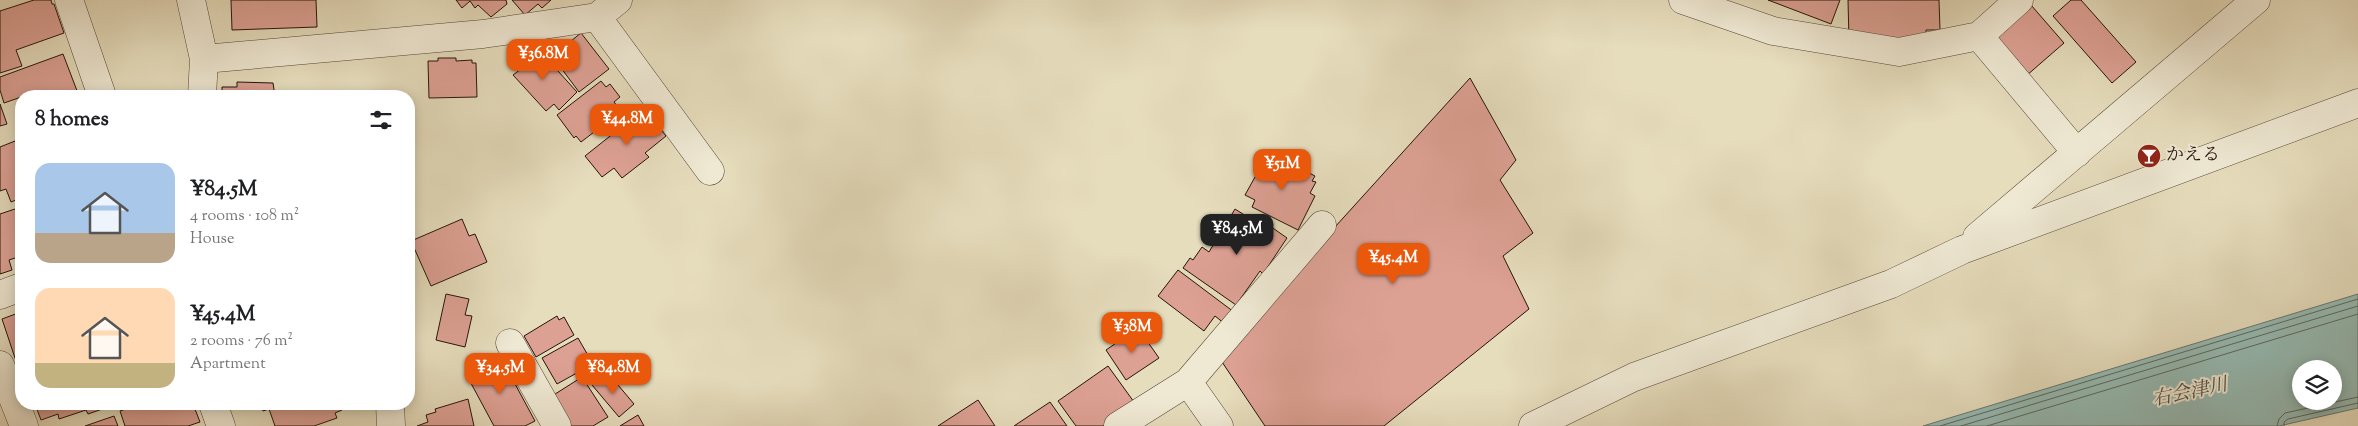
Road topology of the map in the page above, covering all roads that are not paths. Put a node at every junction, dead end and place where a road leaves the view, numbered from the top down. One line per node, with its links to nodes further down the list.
1 (69, 0): 10 (street)
2 (191, 0): 9 (street)
3 (618, 0): 7 (street)
4 (1683, 0): 8 (street)
5 (2019, 0): 8 (street)
6 (2256, 0): 13 (street)
7 (597, 17): 9 (street); 14 (street)
8 (1979, 36): 13 (street)
9 (204, 59): 11 (street)
10 (100, 90)
11 (202, 90)
12 (2358, 103): 16 (street)
13 (2077, 153): 16 (street)
14 (710, 171)
15 (1322, 225): 21 (street)
16 (1962, 250): 32 (street)
17 (15, 289): 18 (street)
18 (0, 295)
19 (510, 343): 29 (street)
20 (0, 366): 22 (street)
21 (1188, 382): 30 (street); 31 (street)
22 (15, 404)
23 (18, 410): 26 (street)
24 (215, 410): 27 (street)
25 (390, 410): 28 (street)
26 (24, 426)
27 (221, 426)
28 (391, 426)
29 (557, 426)
30 (1118, 426)
31 (1219, 426)
32 (1533, 426)

